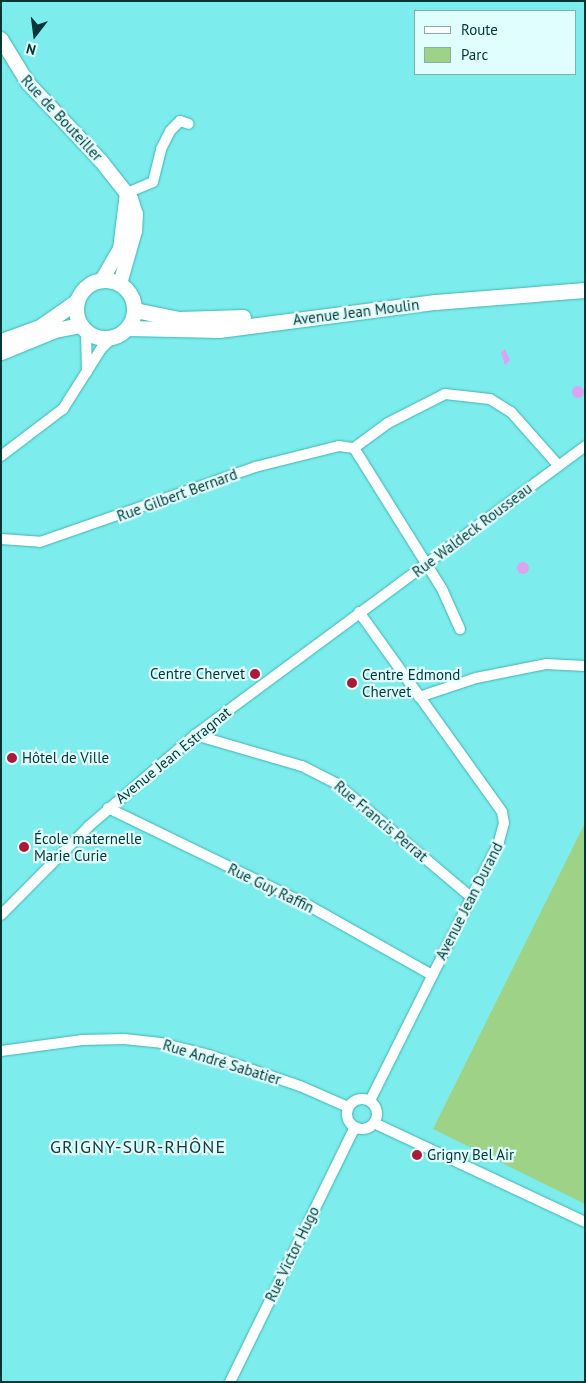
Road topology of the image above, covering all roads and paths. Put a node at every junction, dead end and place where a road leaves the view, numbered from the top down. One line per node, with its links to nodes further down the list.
1 (1, 39): 3 (street, Rue de Bouteiller)
2 (189, 124): 3 (street)
3 (127, 193): 4 (street); 6 (street, Rue de Bouteiller)
4 (102, 280): 6 (main road); 8 (main road)
5 (585, 280): 9 (main road, Avenue Jean Moulin)
6 (120, 284): 9 (main road)
7 (585, 290): 11 (main road, Avenue Jean Moulin)
8 (77, 301): 10 (main road); 13 (main road)
9 (135, 310): 11 (main road)
10 (83, 328): 12 (main road); 14 (main road); 15 (street)
11 (128, 328): 12 (main road)
12 (112, 338): 15 (street)
13 (1, 341)
14 (1, 352)
15 (87, 372): 18 (street)
16 (585, 446): 19 (street, Rue Waldeck Rousseau)
17 (354, 448): 19 (street); 20 (street, Rue Gilbert Bernard); 21 (street)
18 (1, 456)
19 (558, 466): 21 (street, Rue Waldeck Rousseau)
20 (1, 538)
21 (428, 564): 22 (street, Rue Waldeck Rousseau); 23 (street)
22 (359, 612): 25 (street, Avenue Jean Durand); 26 (street, Avenue Jean Estragnat)
23 (460, 629)
24 (585, 666): 25 (street)
25 (419, 697): 28 (street, Avenue Jean Durand)
26 (195, 735): 27 (street, Avenue Jean Estragnat); 28 (street, Rue Francis Perrat)
27 (108, 808): 29 (street, Avenue Jean Estragnat); 30 (street, Rue Guy Raffin)
28 (471, 897): 30 (street, Avenue Jean Durand)
29 (1, 915)
30 (432, 975): 32 (street, Avenue Jean Durand)
31 (1, 1050): 33 (street, Rue André Sabatier)
32 (370, 1101): 33 (street); 34 (street)
33 (348, 1107): 35 (street)
34 (374, 1123): 35 (street); 36 (street)
35 (355, 1127): 37 (street, Rue Victor Hugo)
36 (585, 1222)
37 (230, 1382)

